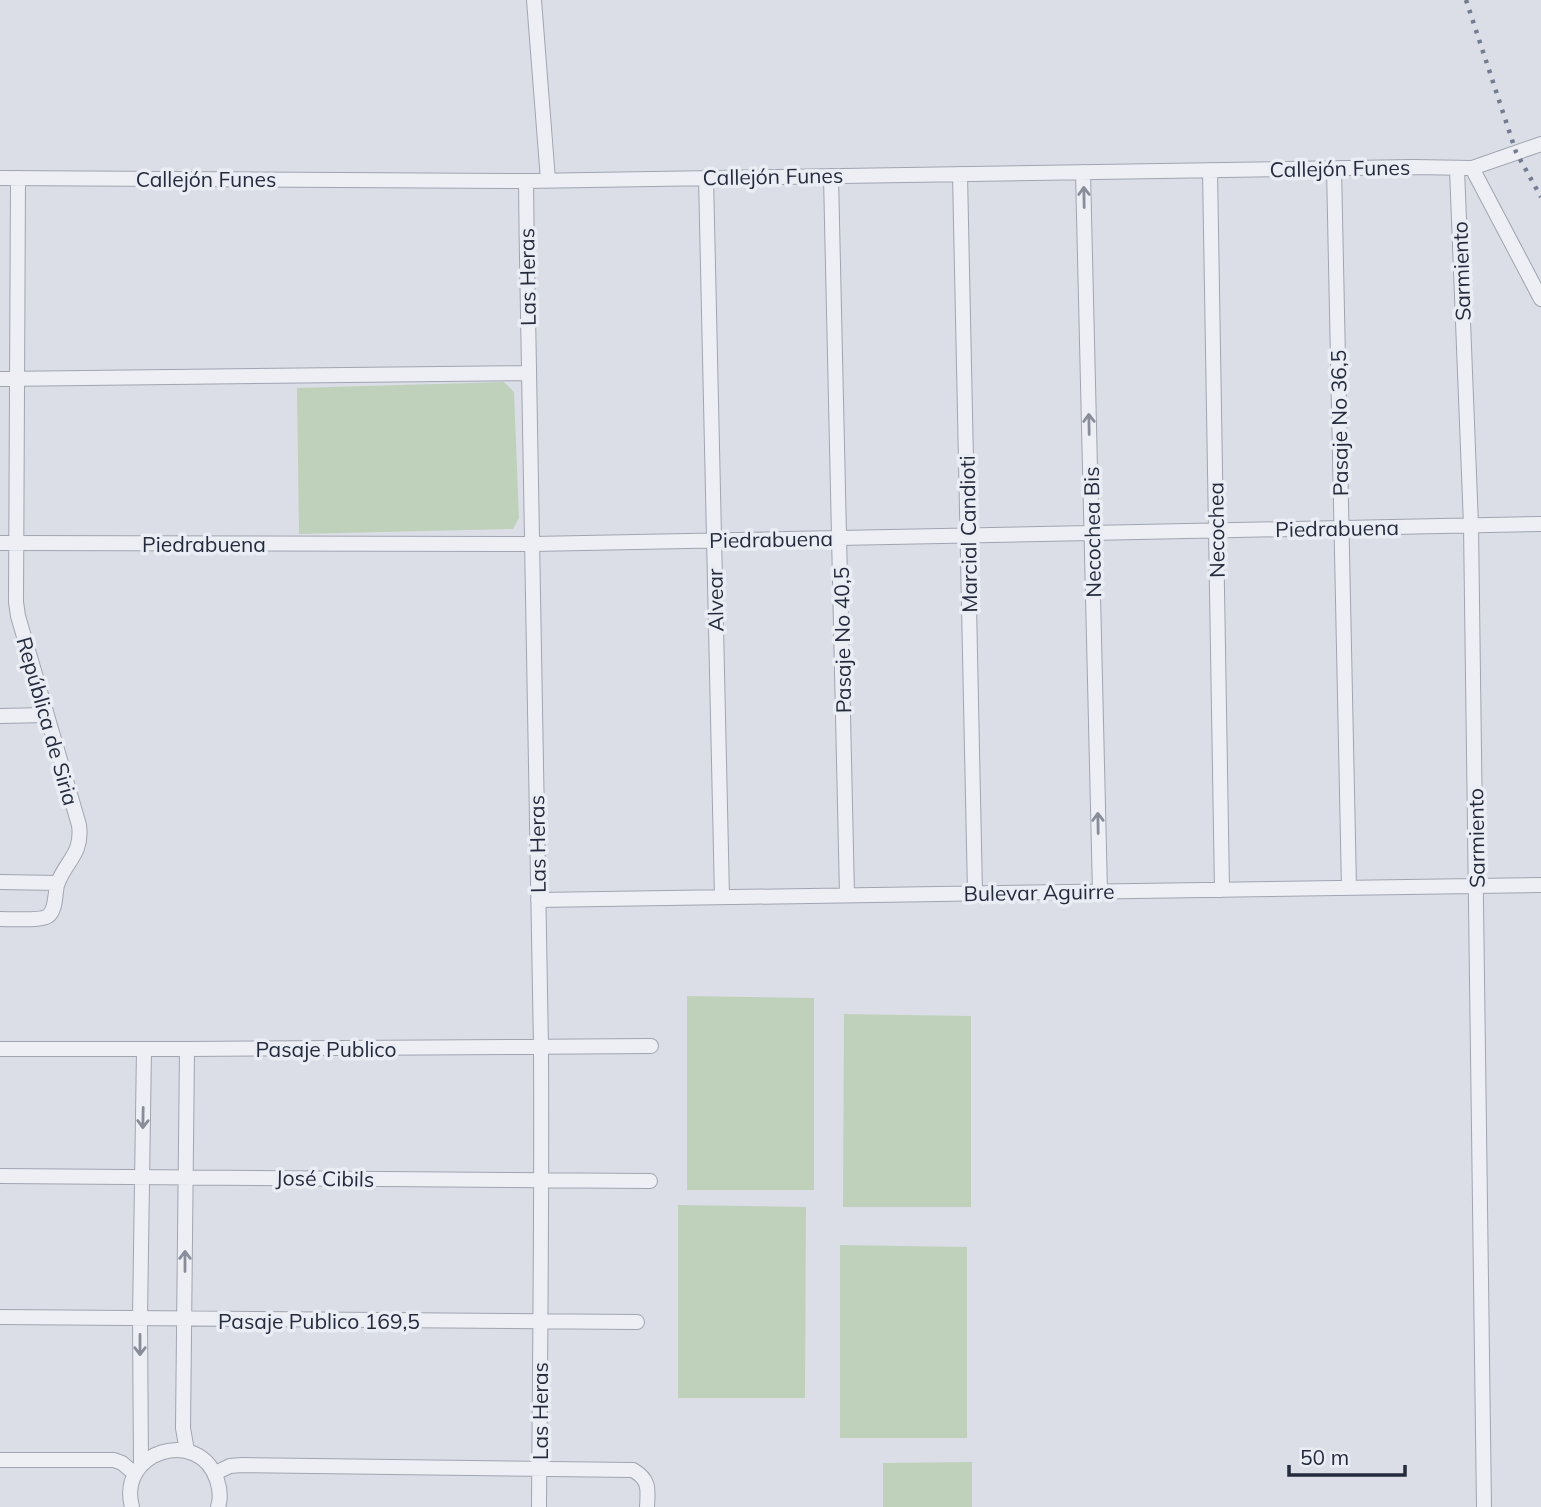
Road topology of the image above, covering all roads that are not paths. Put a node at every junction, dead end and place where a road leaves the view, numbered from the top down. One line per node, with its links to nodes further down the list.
1 (534, 0): 13 (street)
2 (1541, 144): 4 (street, Callejón Funes)
3 (1334, 168): 5 (street, Callejón Funes); 6 (street, Callejón Funes); 21 (street, Pasaje No 36,5)
4 (1472, 168): 5 (street, Callejón Funes); 15 (street)
5 (1457, 169): 20 (street, Sarmiento)
6 (1210, 170): 7 (street, Callejón Funes); 22 (street, Necochea)
7 (1083, 172): 8 (street, Callejón Funes); 23 (street, Necochea Bis, one-way to 7)
8 (960, 174): 9 (street, Callejón Funes); 24 (street, Marcial Candioti)
9 (831, 176): 10 (street, Callejón Funes); 25 (street, Pasaje No 40,5)
10 (706, 177): 13 (street, Callejón Funes); 26 (street, Alvear)
11 (0, 178): 12 (street, Callejón Funes)
12 (18, 178): 14 (street, Callejón Funes); 18 (street, República de Siria)
13 (548, 180): 14 (street, Callejón Funes)
14 (526, 181): 16 (street, Las Heras)
15 (1541, 299)
16 (528, 373): 18 (street); 29 (street, Las Heras)
17 (0, 379): 18 (street)
18 (18, 379): 28 (street, República de Siria)
19 (1541, 524): 20 (street, Piedrabuena)
20 (1471, 525): 21 (street, Piedrabuena); 35 (street, Sarmiento)
21 (1341, 528): 22 (street, Piedrabuena); 36 (street, Pasaje No 36,5)
22 (1216, 530): 23 (street, Piedrabuena); 37 (street, Necochea)
23 (1092, 533): 24 (street, Piedrabuena); 38 (street, Necochea Bis, one-way to 23)
24 (968, 535): 25 (street, Piedrabuena); 39 (street, Marcial Candioti)
25 (839, 538): 26 (street, Piedrabuena); 40 (street, Pasaje No 40,5)
26 (714, 541): 29 (street, Piedrabuena); 41 (street, Alvear)
27 (0, 543): 28 (street, Piedrabuena)
28 (17, 543): 29 (street, Piedrabuena); 30 (street, República de Siria)
29 (533, 544): 42 (street, Las Heras)
30 (47, 715): 31 (street); 33 (street, República de Siria)
31 (0, 716)
32 (0, 882): 33 (street)
33 (58, 883): 43 (street, República de Siria)
34 (1541, 885): 35 (street, Bulevar Aguirre)
35 (1476, 886): 36 (street, Bulevar Aguirre); 68 (street, Sarmiento)
36 (1349, 888): 37 (street, Bulevar Aguirre)
37 (1222, 890): 38 (street, Bulevar Aguirre)
38 (1100, 892): 39 (street, Bulevar Aguirre)
39 (975, 893): 40 (street, Bulevar Aguirre)
40 (847, 895): 41 (street, Bulevar Aguirre)
41 (722, 897): 42 (street, Bulevar Aguirre)
42 (538, 900): 45 (street, Las Heras)
43 (0, 919)
44 (651, 1046): 45 (street, Pasaje Publico)
45 (541, 1047): 48 (street, Pasaje Publico); 52 (street, Las Heras)
46 (0, 1049): 47 (street, Pasaje Publico)
47 (144, 1049): 48 (street, Pasaje Publico); 51 (street, one-way to 51)
48 (187, 1049): 50 (street)
49 (0, 1176): 51 (street, José Cibils)
50 (186, 1176): 51 (street, José Cibils); 52 (street, José Cibils); 56 (street, one-way to 50)
51 (142, 1177): 55 (street)
52 (541, 1180): 53 (street, José Cibils); 57 (street, Las Heras)
53 (650, 1181)
54 (0, 1317): 55 (street, Pasaje Publico 169,5)
55 (140, 1318): 56 (street, Pasaje Publico 169,5); 62 (street, one-way to 62)
56 (184, 1320): 57 (street, Pasaje Publico 169,5); 59 (street)
57 (540, 1322): 58 (street, Pasaje Publico 169,5); 61 (street, Las Heras)
58 (637, 1322)
59 (187, 1451): 62 (street); 63 (street)
60 (0, 1460): 62 (street)
61 (540, 1469): 63 (street); 66 (street, Las Heras); 67 (street)
62 (138, 1470): 64 (street)
63 (215, 1473): 65 (street)
64 (132, 1507)
65 (218, 1507)
66 (540, 1507)
67 (647, 1507)
68 (1484, 1507)

